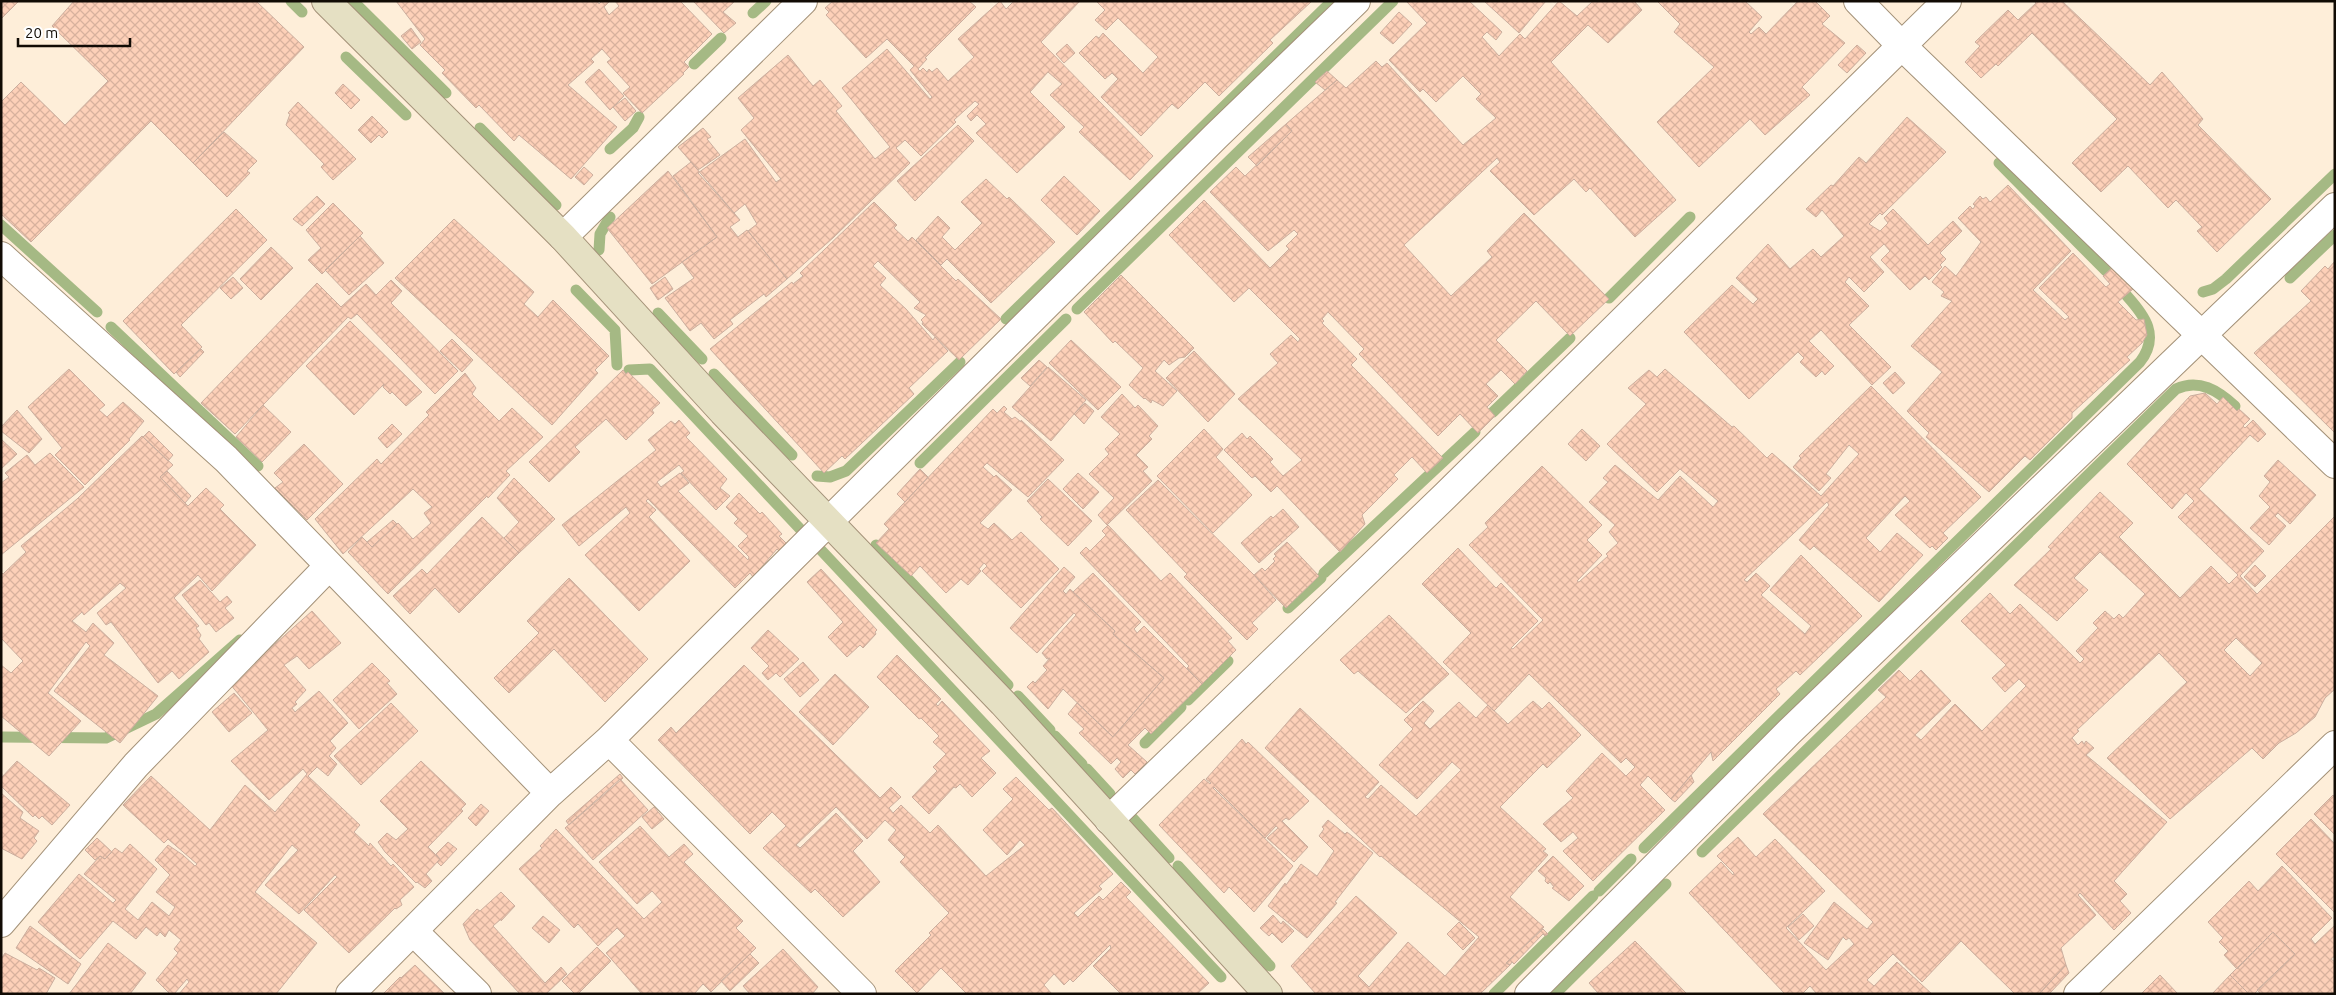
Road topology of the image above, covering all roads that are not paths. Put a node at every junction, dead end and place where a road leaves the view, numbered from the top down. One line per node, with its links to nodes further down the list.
1 (326, 1): 8 (main road)
2 (803, 1): 8 (street)
3 (1356, 1): 12 (street)
4 (1858, 1): 6 (street)
5 (1947, 1): 6 (street)
6 (1902, 45): 10 (street); 17 (street)
7 (2335, 207): 10 (street)
8 (563, 237): 12 (main road)
9 (1, 256): 13 (street)
10 (2200, 335): 11 (street); 24 (street)
11 (2335, 464)
12 (828, 521): 14 (street); 17 (main road)
13 (329, 566): 16 (street); 18 (street)
14 (608, 740): 16 (street); 22 (street)
15 (2335, 745): 25 (street)
16 (550, 793): 19 (street)
17 (1109, 820): 23 (main road)
18 (1, 924)
19 (413, 931): 20 (street); 21 (street)
20 (350, 994)
21 (477, 994)
22 (862, 994)
23 (1268, 994)
24 (1529, 994)
25 (2078, 994)

